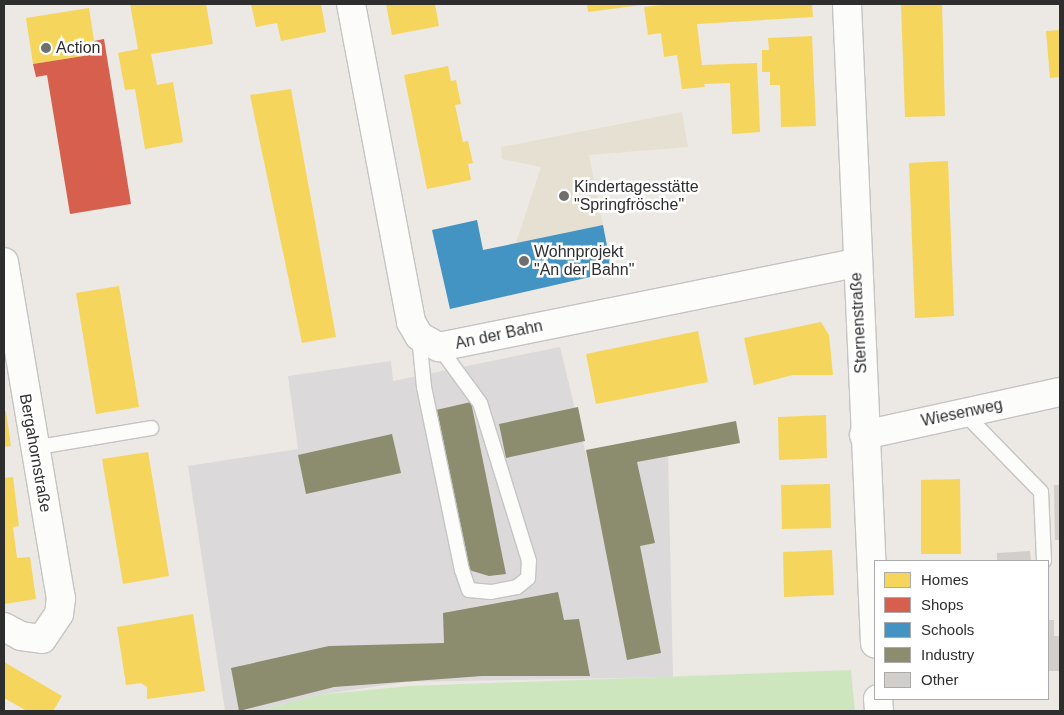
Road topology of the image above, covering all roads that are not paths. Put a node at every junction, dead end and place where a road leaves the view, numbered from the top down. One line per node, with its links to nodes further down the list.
1 (352, 4): 5 (street)
2 (846, 4): 4 (street, Sternenstraße)
3 (4, 262): 10 (street, Bergahornstraße)
4 (856, 263): 5 (street, An der Bahn); 9 (street, Sternenstraße)
5 (429, 342): 5 (lane)
6 (1060, 392): 7 (street, Wiesenweg)
7 (964, 413): 9 (street, Wiesenweg); 11 (lane)
8 (150, 428): 10 (lane)
9 (864, 435): 12 (street, Sternenstraße)
10 (33, 448): 13 (street, Bergahornstraße)
11 (1044, 560)
12 (874, 624)
13 (4, 627)

